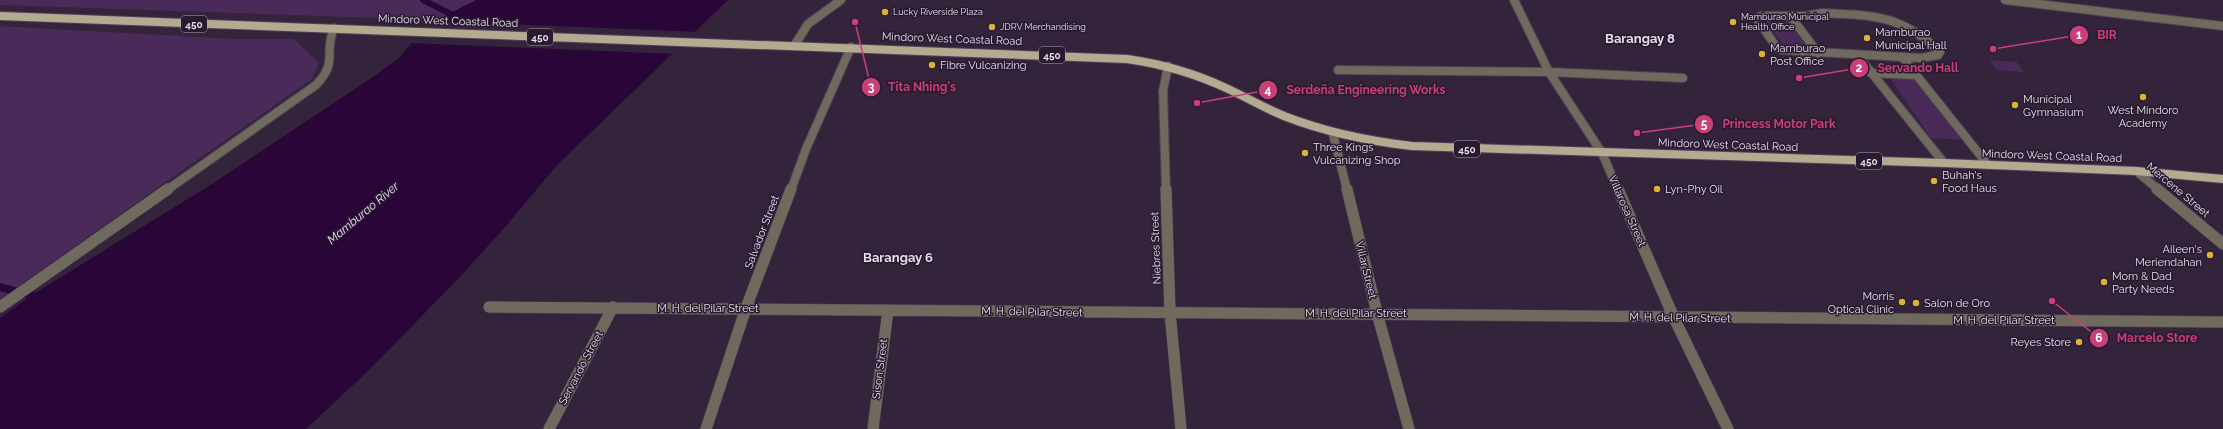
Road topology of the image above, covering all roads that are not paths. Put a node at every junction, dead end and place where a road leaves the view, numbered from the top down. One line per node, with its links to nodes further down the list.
1 (841, 0): 8 (street)
2 (1514, 0): 15 (street, Villarosa Street)
3 (2005, 0): 6 (street)
4 (0, 16): 7 (main road, Mindoro West Coastal Road / 450)
5 (1791, 17): 10 (street); 10 (street); 12 (street)
6 (2223, 26)
7 (334, 28): 8 (main road, Mindoro West Coastal Road / 450); 26 (street)
8 (794, 46): 9 (main road, Mindoro West Coastal Road / 450)
9 (851, 47): 13 (main road, Mindoro West Coastal Road / 450); 29 (street, Salvador Street)
10 (1818, 53): 11 (street)
11 (1858, 56): 12 (street); 16 (street)
12 (1902, 57): 17 (street)
13 (1168, 66): 19 (main road, Mindoro West Coastal Road / 450); 31 (street, Niebres Street)
14 (1338, 70): 15 (street)
15 (1549, 72): 18 (street); 20 (street, Villarosa Street)
16 (1871, 73): 17 (street); 21 (street)
17 (1915, 76): 22 (street)
18 (1683, 78)
19 (1333, 134): 20 (main road, Mindoro West Coastal Road / 450); 32 (street, Villar Street)
20 (1602, 153): 21 (main road, Mindoro West Coastal Road / 450); 33 (street, Villarosa Street)
21 (1944, 163): 22 (main road, Mindoro West Coastal Road / 450)
22 (1988, 165): 23 (main road, Mindoro West Coastal Road / 450)
23 (2136, 171): 24 (main road, Mindoro West Coastal Road / 450); 25 (street, Mercene Street)
24 (2223, 179)
25 (2223, 244)
26 (2, 306)
27 (489, 307): 28 (street, M. H. del Pilar Street)
28 (613, 307): 29 (street, M. H. del Pilar Street); 35 (street, Servando Street)
29 (746, 308): 30 (street, M. H. del Pilar Street); 36 (street, Salvador Street)
30 (888, 310): 31 (street, M. H. del Pilar Street); 37 (street, Sison Street)
31 (1170, 313): 32 (street, M. H. del Pilar Street); 38 (street, Niebres Street)
32 (1377, 313): 33 (street, M. H. del Pilar Street); 39 (street, Villar Street)
33 (1674, 318): 34 (street, M. H. del Pilar Street); 40 (street, Villarosa Street)
34 (2223, 322)
35 (549, 429)
36 (706, 429)
37 (873, 429)
38 (1180, 429)
39 (1409, 429)
40 (1728, 429)

